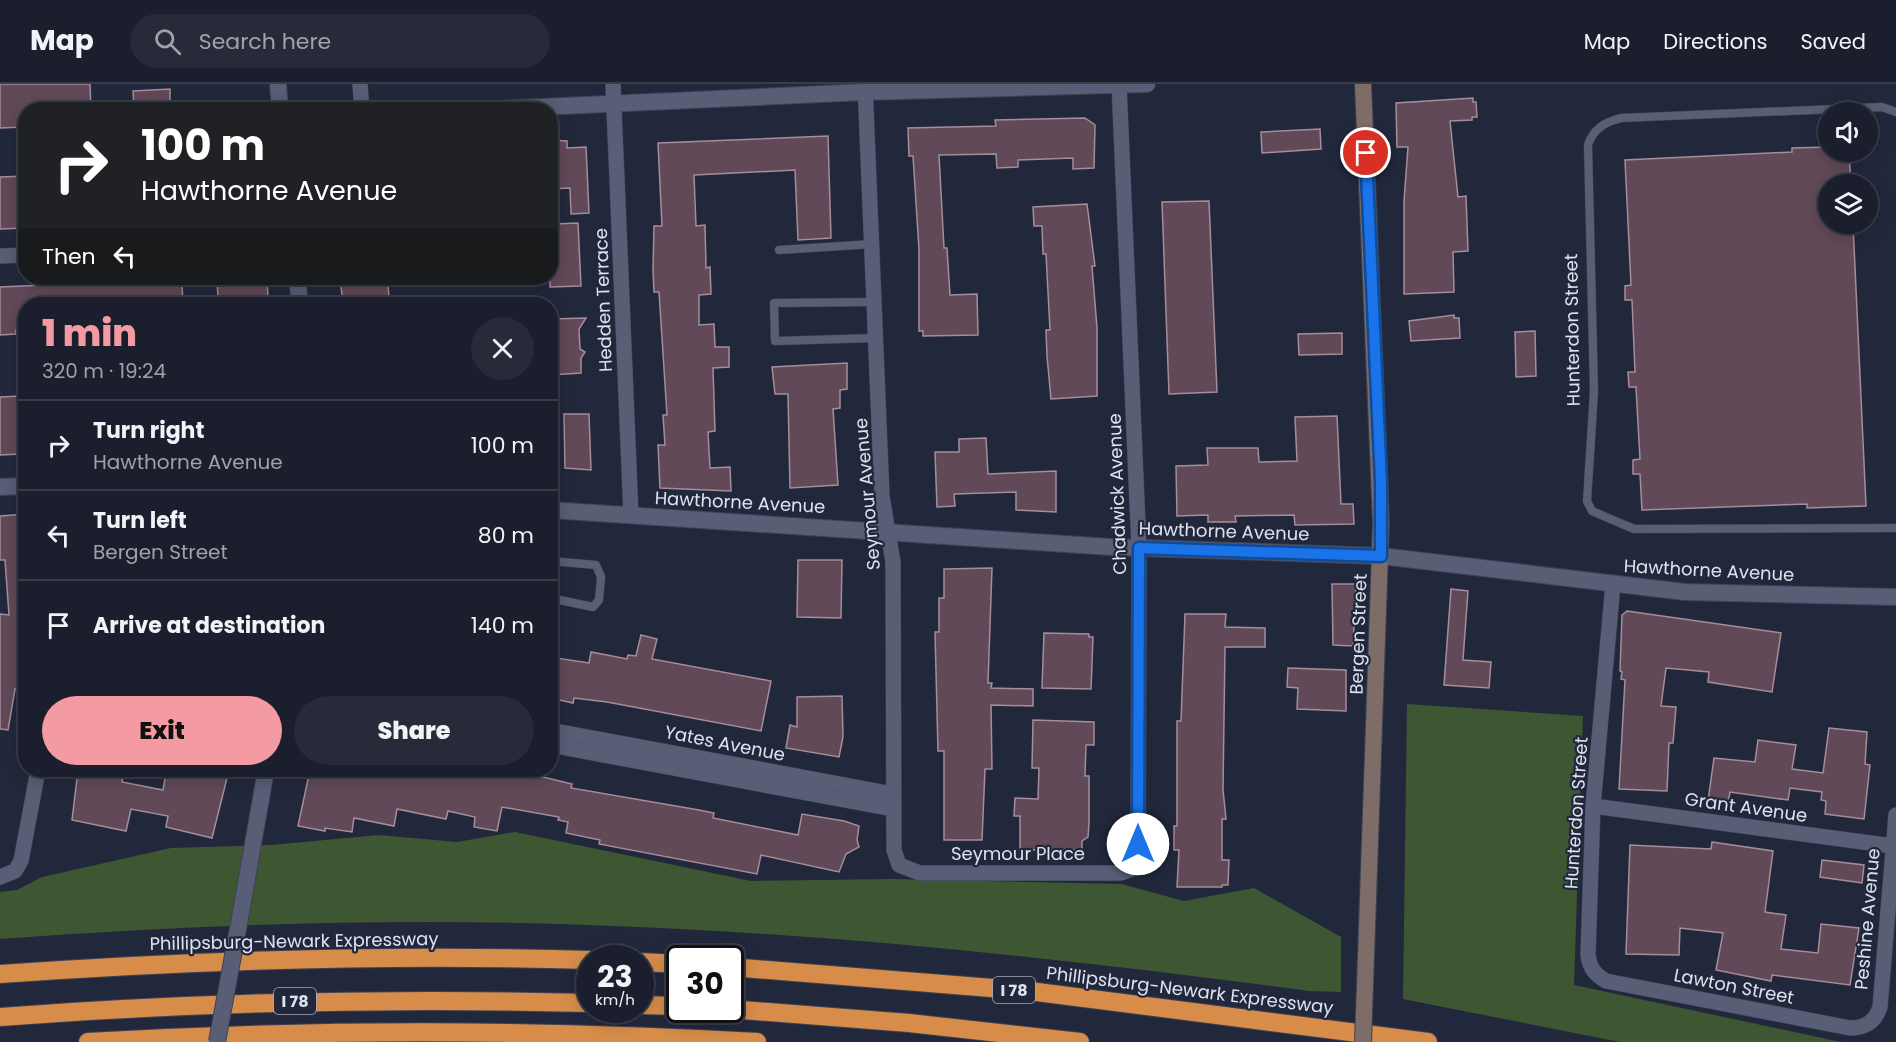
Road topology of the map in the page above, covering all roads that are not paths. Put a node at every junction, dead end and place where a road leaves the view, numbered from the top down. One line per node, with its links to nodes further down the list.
1 (278, 84): 8 (street)
2 (360, 84): 9 (street)
3 (613, 84): 10 (street, Hedden Terrace)
4 (1147, 84): 6 (street)
5 (1363, 84): 26 (main road, Bergen Street)
6 (1119, 85): 7 (street); 25 (street, Chadwick Avenue)
7 (865, 88): 10 (street); 13 (street, Seymour Avenue)
8 (279, 102)
9 (361, 102)
10 (614, 104): 11 (street); 22 (street, Hedden Terrace)
11 (558, 106)
12 (1896, 112): 23 (lane, Hunterdon Street)
13 (873, 244): 14 (lane); 17 (street, Seymour Avenue)
14 (779, 250)
15 (18, 255): 16 (street)
16 (0, 256)
17 (874, 302): 18 (street, Seymour Avenue); 18 (lane)
18 (876, 338): 24 (street, Seymour Avenue)
19 (18, 486): 20 (street)
20 (0, 487)
21 (558, 510): 22 (street, Hawthorne Avenue)
22 (631, 515): 24 (street, Hawthorne Avenue)
23 (1896, 528)
24 (888, 530): 25 (street, Hawthorne Avenue); 36 (street, Seymour Avenue)
25 (1139, 548): 26 (street, Hawthorne Avenue); 41 (street, Chadwick Avenue)
26 (1381, 556): 28 (street, Hawthorne Avenue); 56 (main road, Bergen Street, bridge)
27 (558, 562): 30 (lane)
28 (1613, 585): 29 (street, Hawthorne Avenue); 37 (street, Hunterdon Street)
29 (1896, 597)
30 (558, 600)
31 (558, 732): 33 (street, Yates Avenue)
32 (558, 746): 33 (street, Yates Avenue)
33 (681, 762): 36 (street, Yates Avenue)
34 (37, 777): 42 (street)
35 (265, 777): 53 (street, bridge)
36 (893, 801): 40 (street, Seymour Avenue)
37 (1593, 806): 39 (street, Grant Avenue); 45 (street, Hunterdon Street)
38 (1896, 815): 39 (street, Peshine Avenue)
39 (1893, 846): 50 (street, Peshine Avenue)
40 (899, 865): 41 (street, Seymour Place)
41 (1138, 867)
42 (0, 877)
43 (576, 960): 46 (highway, Phillipsburg-Newark Expressway)
44 (744, 968): 51 (highway, Phillipsburg-Newark Expressway / I 78)
45 (1593, 972): 50 (street, Lawton Street)
46 (0, 974)
47 (576, 1003): 49 (highway, I 78)
48 (744, 1010): 55 (highway)
49 (0, 1017)
50 (1870, 1023)
51 (1296, 1025): 57 (highway); 58 (highway, Phillipsburg-Newark Expressway / I 78)
52 (88, 1042): 54 (highway, I 78)
53 (217, 1042)
54 (757, 1042)
55 (1080, 1042)
56 (1363, 1042)
57 (1377, 1042)
58 (1428, 1042)

